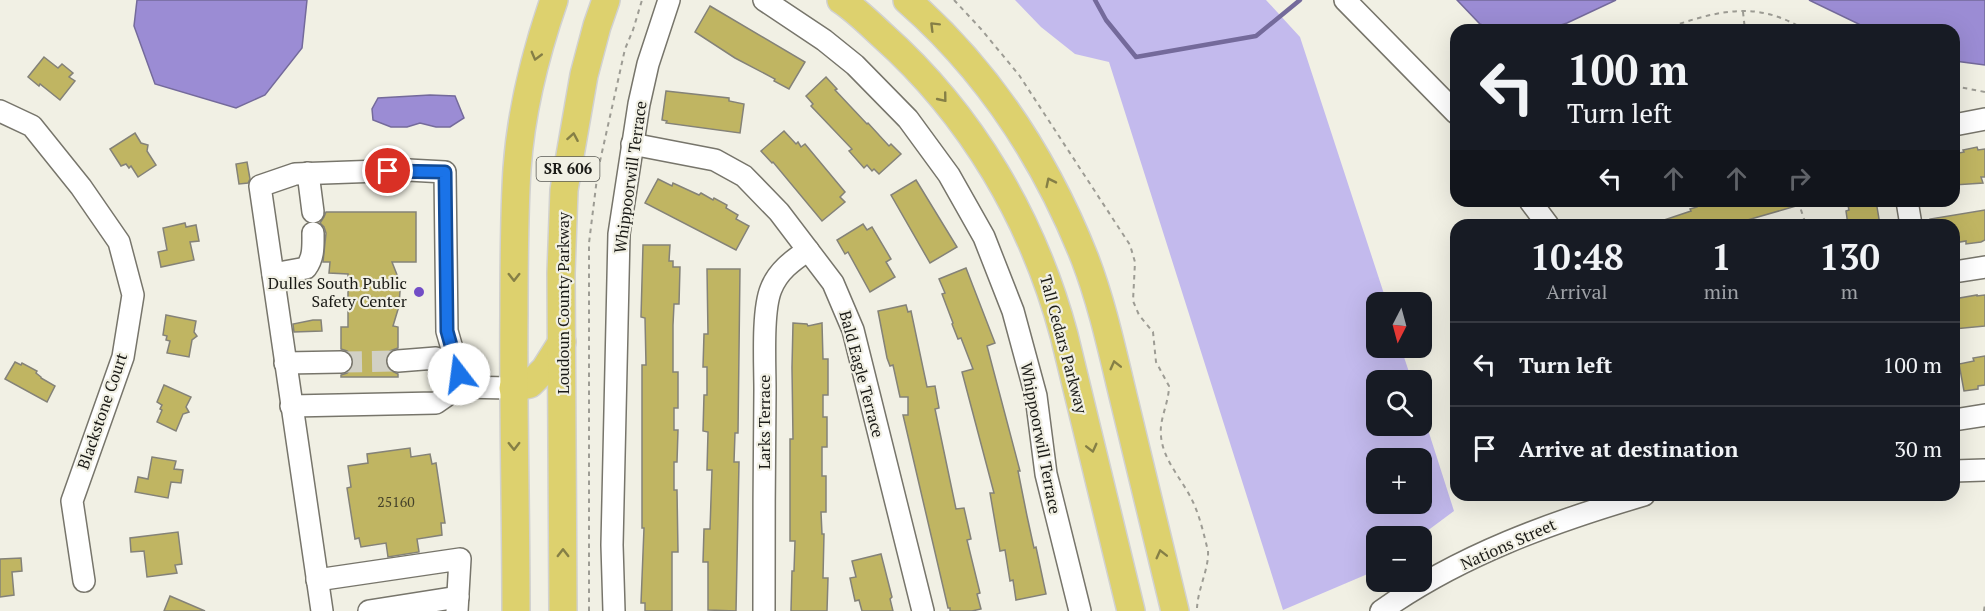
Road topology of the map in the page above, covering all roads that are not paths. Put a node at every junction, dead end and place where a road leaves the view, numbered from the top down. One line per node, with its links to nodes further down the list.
1 (554, 0): 23 (main road, SR 606, one-way to 23)
2 (606, 0): 18 (main road, Loudoun County Parkway / SR 606, one-way to 2)
3 (669, 0): 12 (street, Whippoorwill Terrace)
4 (764, 0): 41 (street, Whippoorwill Terrace)
5 (841, 0): 33 (main road, Tall Cedars Parkway, one-way to 33)
6 (907, 0): 42 (main road, one-way to 6)
7 (1346, 0): 8 (street)
8 (1450, 106)
9 (0, 111): 31 (street, Blackstone Court)
10 (1985, 119): 11 (street)
11 (1960, 124)
12 (632, 144): 14 (street, Bald Eagle Terrace); 38 (street, Whippoorwill Terrace)
13 (308, 173): 17 (street); 17 (street); 22 (street)
14 (808, 250): 39 (street, Larks Terrace); 40 (street, Bald Eagle Terrace)
15 (1985, 267): 16 (street)
16 (1960, 271)
17 (273, 274): 21 (street)
18 (562, 342): 23 (main road); 37 (main road, Loudoun County Parkway / SR 606, one-way to 18)
19 (398, 361): 22 (street)
20 (341, 362): 21 (street)
21 (285, 363): 24 (street)
22 (459, 380): 23 (street); 24 (street)
23 (513, 388): 36 (main road, SR 606, one-way to 36)
24 (291, 406): 30 (street)
25 (1985, 415): 26 (street)
26 (1960, 419)
27 (1985, 470): 28 (street)
28 (1960, 471)
29 (1625, 501): 43 (street, Nations Street)
30 (317, 580): 32 (street); 34 (street)
31 (84, 581)
32 (457, 604): 35 (street)
33 (1133, 608)
34 (322, 611)
35 (369, 611)
36 (516, 611)
37 (563, 611)
38 (614, 611)
39 (764, 611)
40 (923, 611)
41 (1080, 611)
42 (1175, 611)
43 (1381, 611)

